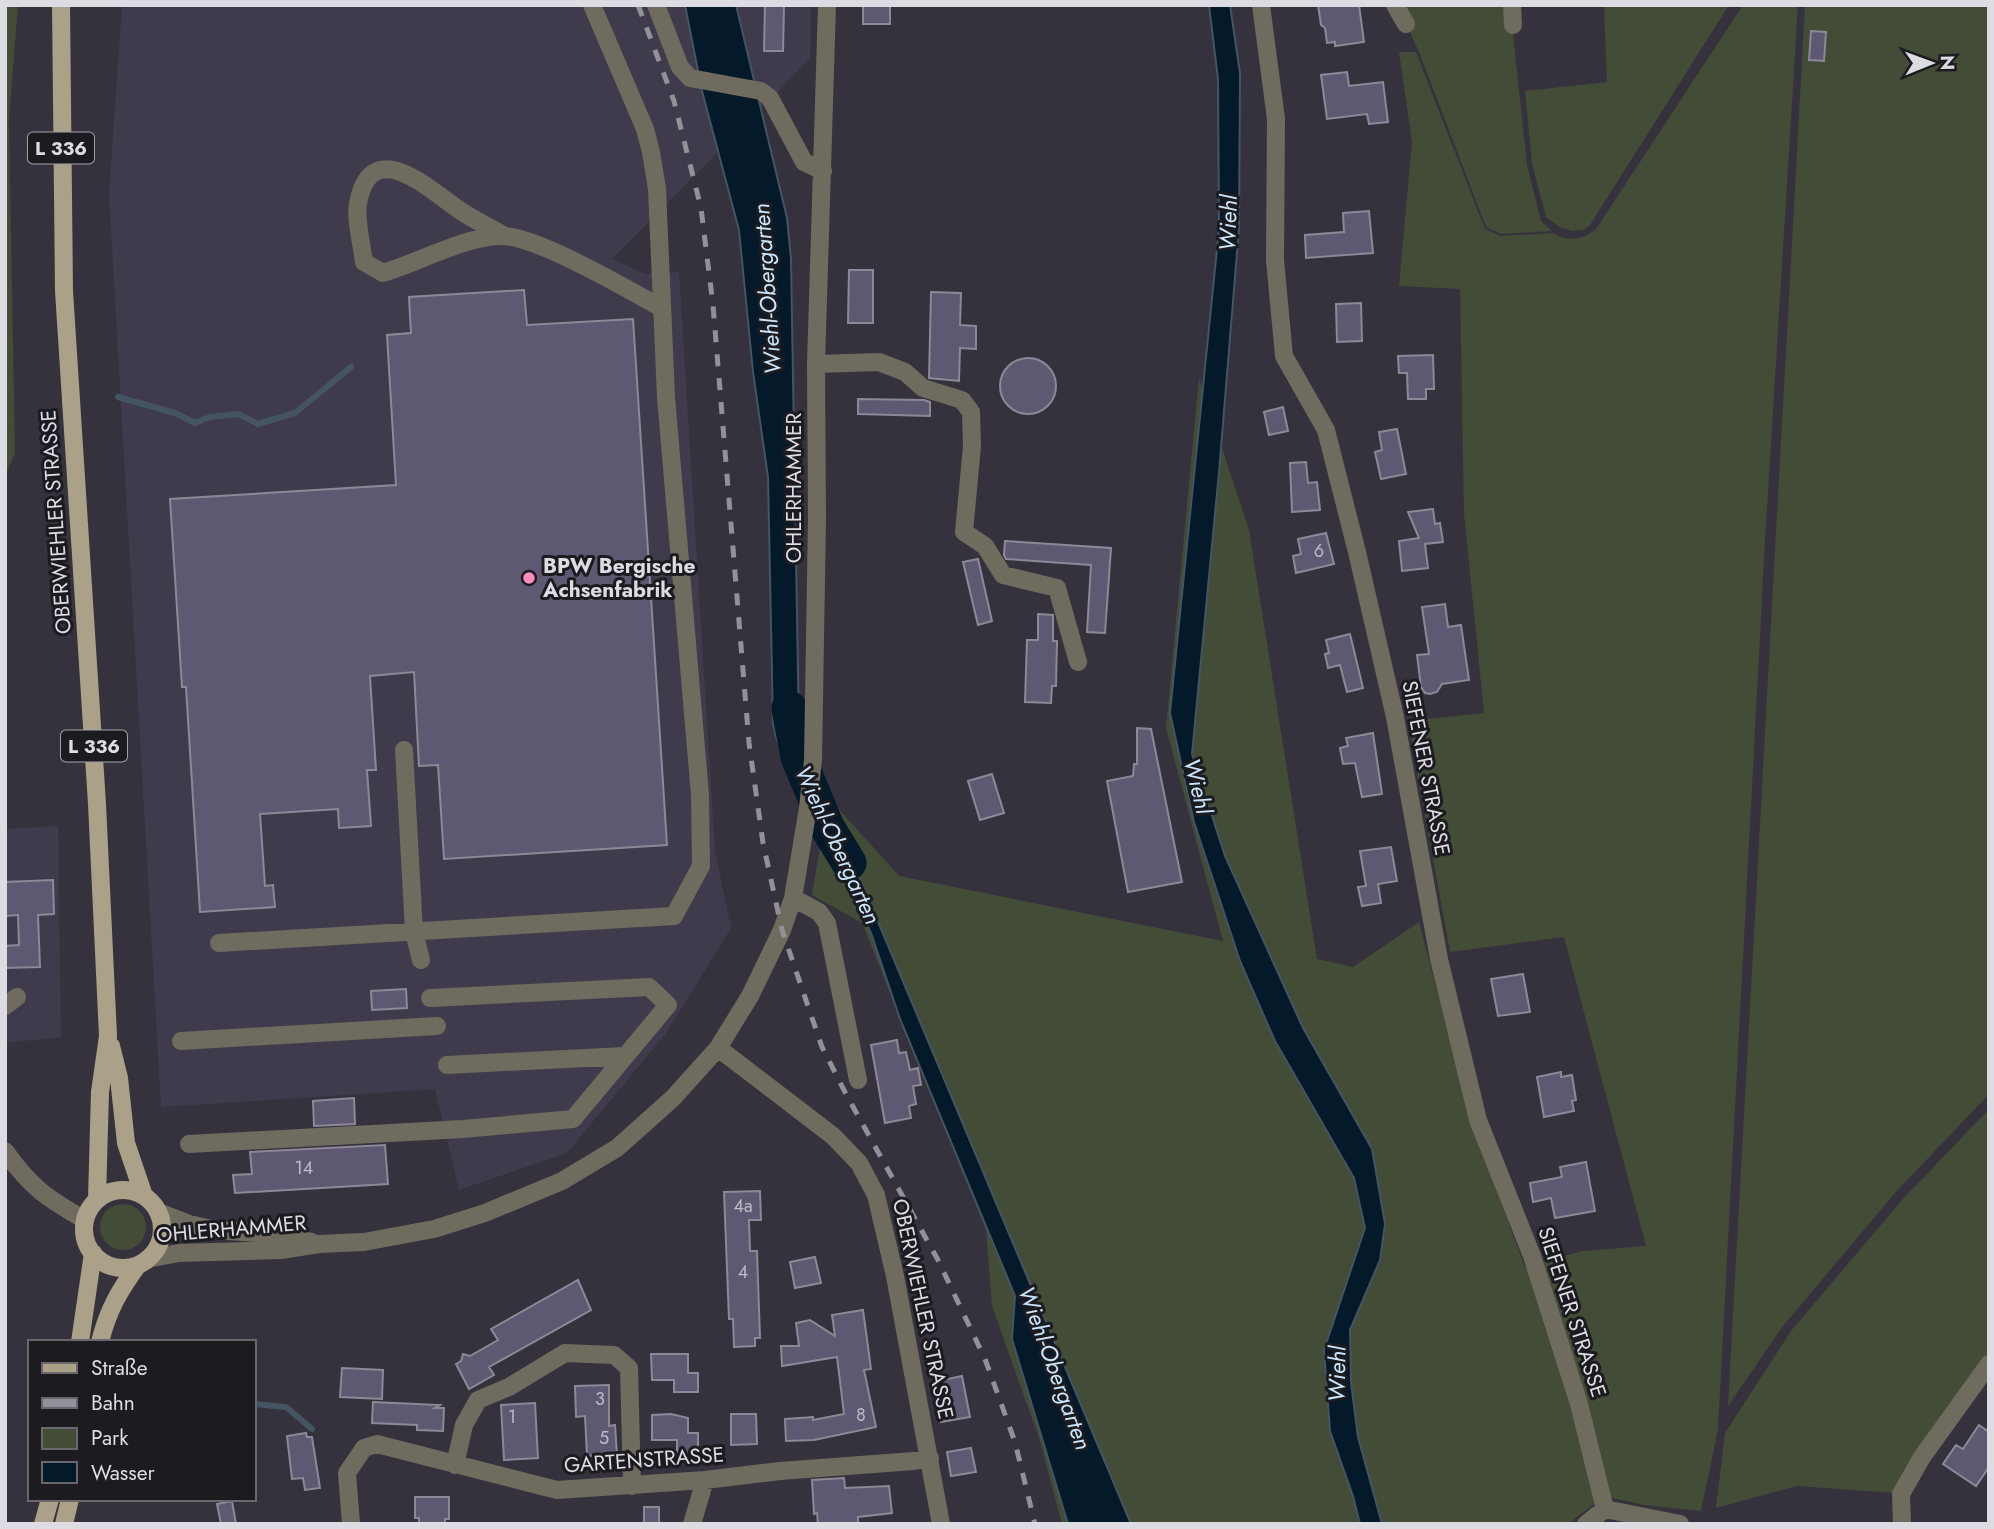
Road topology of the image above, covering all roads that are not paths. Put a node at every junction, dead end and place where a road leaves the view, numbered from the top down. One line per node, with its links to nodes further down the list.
1 (61, 5): 22 (main road, OBERWIEHLER STRASSE / L 336)
2 (592, 5): 12 (street)
3 (656, 5): 10 (street)
4 (827, 5): 10 (street, OHLERHAMMER)
5 (1261, 5): 46 (street, SIEFENER STRASSE)
6 (1395, 5): 8 (street)
7 (1511, 5): 9 (street)
8 (1406, 24)
9 (1513, 25)
10 (823, 171): 13 (street, OHLERHAMMER)
11 (503, 235): 11 (street); 12 (street)
12 (662, 308): 17 (street)
13 (816, 364): 14 (street); 16 (street, OHLERHAMMER)
14 (1077, 662)
15 (404, 750): 17 (street)
16 (793, 898): 24 (street, OHLERHAMMER); 27 (street)
17 (414, 932): 18 (street); 19 (street)
18 (219, 943)
19 (421, 960)
20 (430, 998): 25 (street)
21 (437, 1026): 23 (street)
22 (108, 1036): 30 (main road, OBERWIEHLER STRASSE / L 336); 31 (main road, OBERWIEHLER STRASSE / L 336)
23 (181, 1041)
24 (718, 1048): 34 (street, OHLERHAMMER); 40 (street, OBERWIEHLER STRASSE)
25 (625, 1056): 26 (street); 28 (street)
26 (447, 1065)
27 (858, 1080)
28 (189, 1144)
29 (5, 1151): 33 (street)
30 (145, 1196): 31 (main road); 32 (main road)
31 (97, 1199): 33 (main road)
32 (158, 1212): 34 (street, OHLERHAMMER); 36 (main road)
33 (85, 1220): 35 (main road)
34 (318, 1244): 36 (street, OHLERHAMMER)
35 (93, 1253): 36 (main road); 37 (main road)
36 (143, 1262): 38 (main road)
37 (80, 1340)
38 (101, 1340)
39 (1989, 1364): 54 (street)
40 (930, 1458): 42 (street, GARTENSTRASSE); 51 (street, OBERWIEHLER STRASSE)
41 (455, 1465): 43 (street, GARTENSTRASSE); 43 (street); 49 (street, GARTENSTRASSE)
42 (705, 1480): 43 (street, GARTENSTRASSE); 50 (street)
43 (632, 1486)
44 (49, 1501): 47 (main road)
45 (70, 1501): 48 (main road)
46 (1605, 1508): 52 (street); 53 (street)
47 (43, 1524)
48 (64, 1524)
49 (351, 1524)
50 (692, 1524)
51 (941, 1524)
52 (1586, 1524)
53 (1680, 1524)
54 (1902, 1524)

